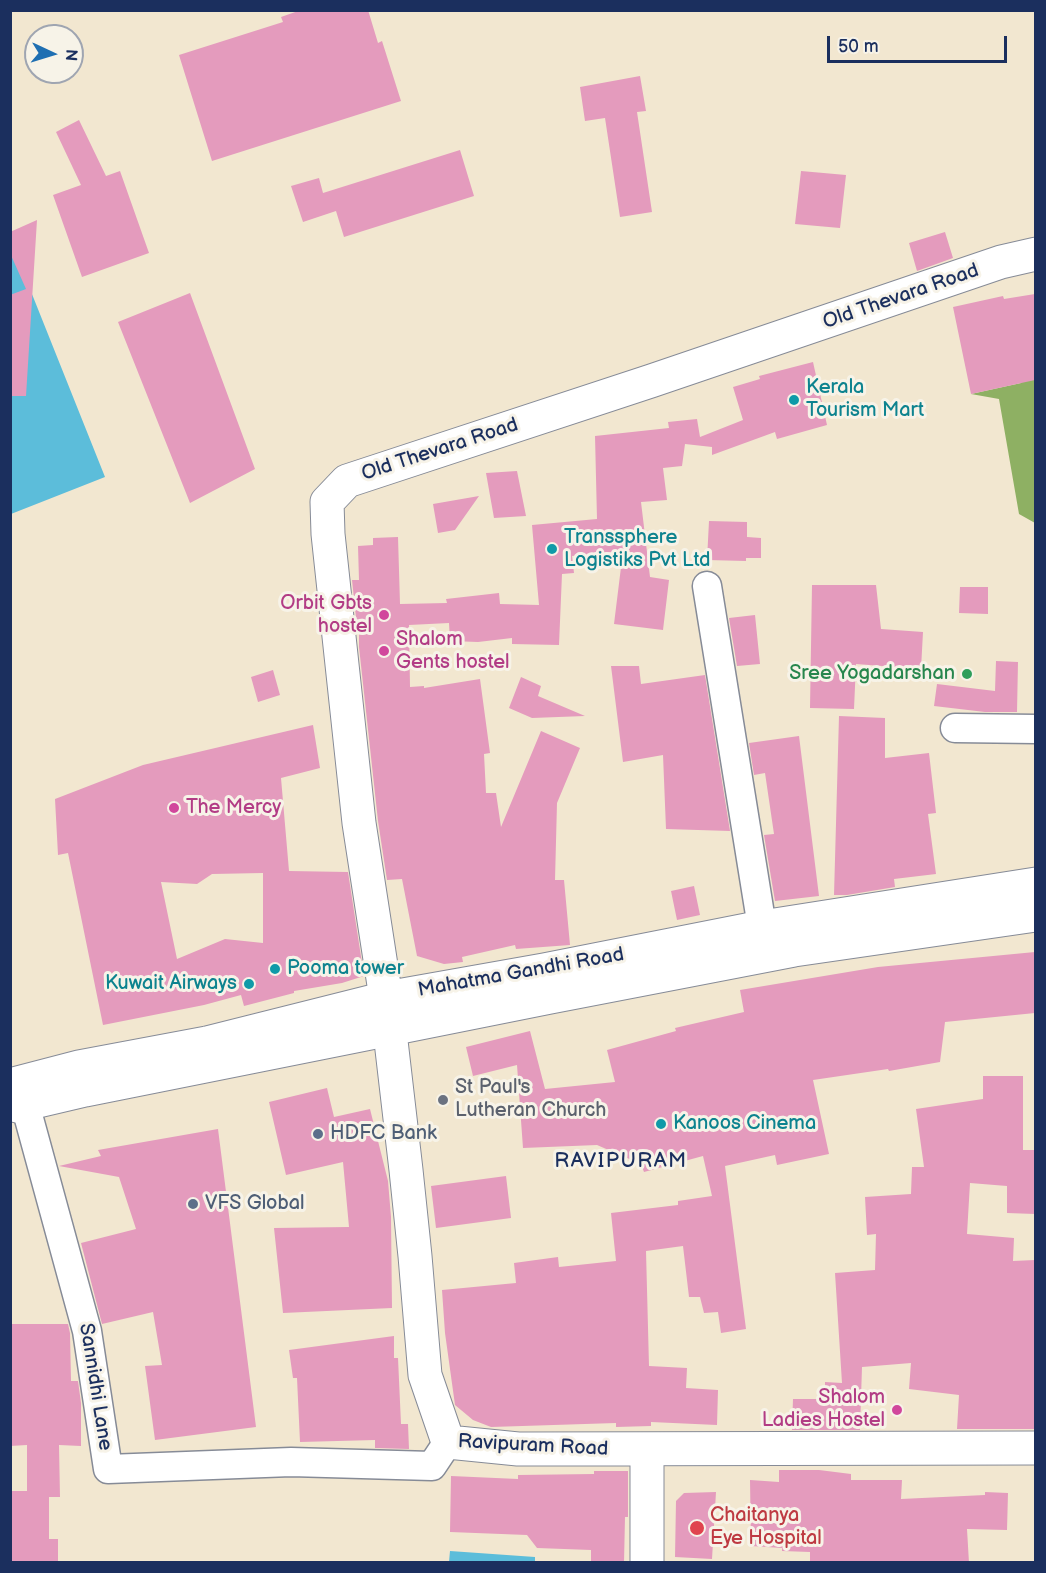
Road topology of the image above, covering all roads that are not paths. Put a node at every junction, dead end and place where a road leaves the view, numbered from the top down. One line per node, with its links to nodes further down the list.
1 (1035, 254): 8 (main road, Old Thevara Road)
2 (707, 586): 7 (street)
3 (955, 728): 4 (street)
4 (1035, 729)
5 (1035, 884): 7 (main road, Mahatma Gandhi Road)
6 (1035, 915): 9 (main road, Mahatma Gandhi Road)
7 (762, 927): 8 (main road, Mahatma Gandhi Road)
8 (386, 998): 9 (main road, Old Thevara Road); 10 (main road, Mahatma Gandhi Road)
9 (390, 1031): 10 (main road, Mahatma Gandhi Road); 11 (main road, Ravipuram Road)
10 (15, 1099): 11 (street, Sannidhi Lane)
11 (448, 1442): 13 (main road, Ravipuram Road)
12 (1035, 1448): 13 (main road, Ravipuram Road)
13 (647, 1450): 14 (main road)
14 (648, 1563)

